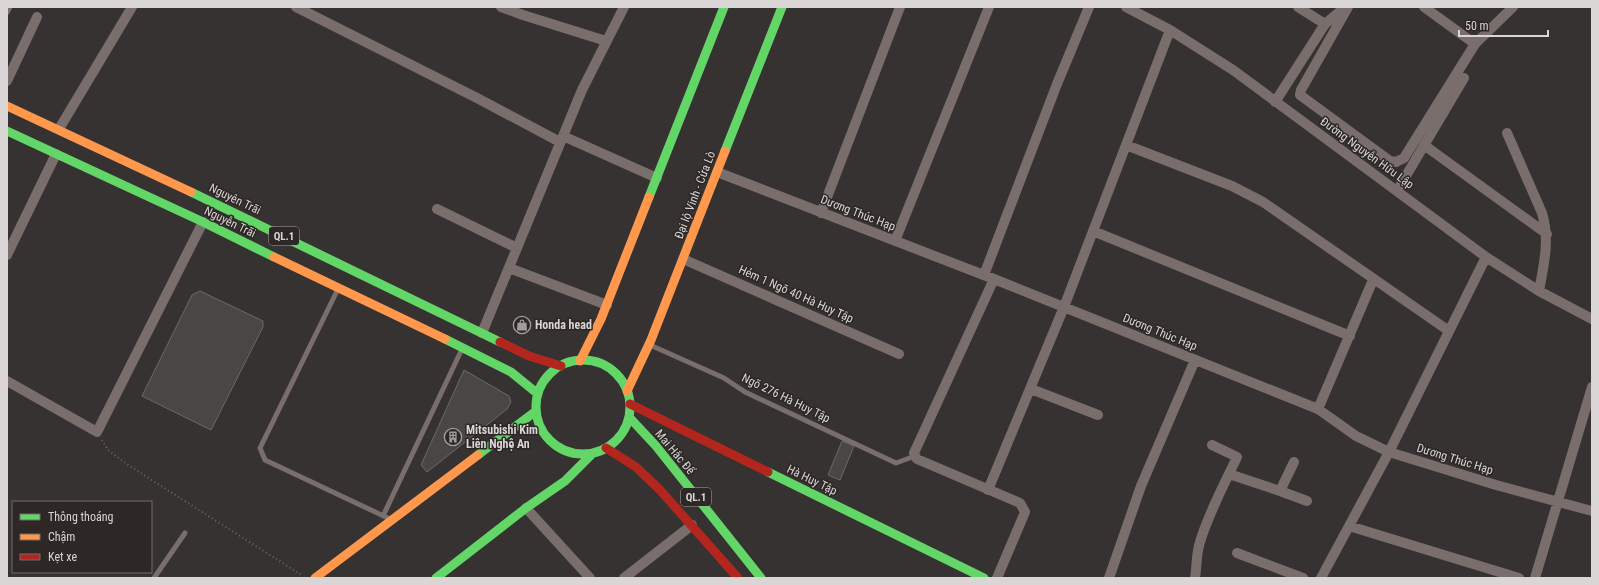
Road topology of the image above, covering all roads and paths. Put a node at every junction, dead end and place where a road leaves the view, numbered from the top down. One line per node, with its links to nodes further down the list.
1 (10, 7): 16 (lane)
2 (132, 7): 26 (street)
3 (296, 7): 29 (street)
4 (501, 7): 20 (street)
5 (624, 7): 20 (street)
6 (724, 7): 34 (main road)
7 (782, 7): 33 (main road, Đại lộ Vinh - Cửa Lò)
8 (900, 7): 38 (street)
9 (989, 7): 41 (street)
10 (1089, 7): 47 (street)
11 (1126, 7): 19 (street, Đường Nguyễn Hữu Lập)
12 (1298, 7): 18 (street)
13 (1346, 7): 18 (street); 21 (street)
14 (1424, 7): 21 (street)
15 (1513, 7): 21 (street)
16 (7, 13)
17 (37, 17): 23 (street)
18 (1325, 24): 24 (street)
19 (1170, 30): 24 (street, Đường Nguyễn Hữu Lập); 30 (street)
20 (606, 41): 29 (street)
21 (1475, 44)
22 (1464, 78): 31 (street)
23 (7, 81)
24 (1275, 102): 35 (street, Đường Nguyễn Hữu Lập)
25 (7, 106): 26 (main road, Nguyên Trãi / QL.1)
26 (59, 129): 37 (main road, Nguyên Trãi / QL.1)
27 (7, 131): 32 (main road, Nguyễn Trãi / QL.1)
28 (1507, 133): 40 (street)
29 (561, 139): 34 (street); 42 (street)
30 (1126, 145): 39 (street); 49 (street)
31 (1424, 145): 35 (street); 40 (street)
32 (56, 154): 37 (main road, Nguyễn Trãi / QL.1); 43 (street)
33 (717, 172): 38 (street, Dương Thúc Hạp); 45 (main road, Đại lộ Vinh - Cửa Lò)
34 (656, 178): 52 (main road)
35 (1397, 191): 44 (street, Đường Nguyễn Hữu Lập)
36 (437, 209): 42 (street)
37 (207, 212): 50 (main road, Nguyễn Trãi / QL.1); 56 (main road, Nguyên Trãi / QL.1); 74 (street)
38 (821, 213): 41 (street, Dương Thúc Hạp)
39 (1093, 231): 53 (street); 57 (street)
40 (1547, 234): 51 (street)
41 (895, 241): 47 (street, Dương Thúc Hạp)
42 (517, 248): 46 (street)
43 (7, 255)
44 (1486, 257): 51 (street, Đường Nguyễn Hữu Lập); 55 (street)
45 (683, 259): 58 (main road, Đại lộ Vinh - Cửa Lò); 60 (street, Hẻm 1 Ngõ 40 Hà Huy Tập)
46 (509, 268): 52 (street); 56 (street)
47 (984, 276): 48 (street, Dương Thúc Hạp)
48 (994, 279): 53 (street, Dương Thúc Hạp); 79 (street)
49 (1373, 280): 55 (street); 57 (street)
50 (338, 288): 59 (main road, Nguyễn Trãi / QL.1); 88 (lane)
51 (1538, 291): 54 (street, Đường Nguyễn Hữu Lập)
52 (607, 305): 62 (main road)
53 (1064, 307): 61 (street, Dương Thúc Hạp); 66 (street)
54 (1592, 319)
55 (1449, 331): 77 (street)
56 (482, 333): 63 (main road, Nguyên Trãi / QL.1)
57 (1350, 336): 70 (street)
58 (649, 344): 67 (main road, Đại lộ Vinh - Cửa Lò); 79 (lane, Ngõ 276 Hà Huy Tập)
59 (463, 348): 68 (main road, QL.1); 88 (lane)
60 (899, 354)
61 (1195, 360): 70 (street, Dương Thúc Hạp); 104 (street)
62 (580, 361): 63 (main road); 67 (main road)
63 (561, 366): 68 (main road)
64 (7, 381): 74 (street)
65 (1592, 387): 85 (street)
66 (1030, 389): 72 (street); 82 (street)
67 (628, 391): 69 (main road)
68 (538, 394): 71 (main road)
69 (630, 404): 73 (main road); 102 (main road, Hà Huy Tập)
70 (1318, 409): 77 (street, Dương Thúc Hạp)
71 (536, 411): 78 (main road); 89 (main road)
72 (1098, 415)
73 (629, 417): 76 (main road); 101 (main road, Mai Hắc Đế / QL.1)
74 (97, 432): 95 (path)
75 (1212, 445): 81 (street)
76 (606, 448): 78 (main road); 90 (main road, QL.1)
77 (1389, 452): 85 (street, Dương Thúc Hạp); 91 (street)
78 (593, 453): 86 (main road)
79 (915, 456): 82 (street)
80 (1294, 462): 83 (street)
81 (1229, 474): 83 (street); 105 (street)
82 (988, 490): 103 (street)
83 (1280, 491): 84 (street)
84 (1307, 501)
85 (1559, 501): 87 (street, Dương Thúc Hạp); 109 (street)
86 (526, 508): 97 (main road); 98 (street)
87 (1592, 511)
88 (383, 516): 89 (lane)
89 (392, 521): 96 (main road)
90 (692, 525): 99 (street); 100 (main road, QL.1)
91 (1349, 526): 107 (street); 108 (street)
92 (185, 533): 94 (lane)
93 (1237, 553): 106 (street)
94 (154, 578)
95 (306, 578)
96 (315, 578)
97 (436, 578)
98 (590, 578)
99 (624, 578)
100 (738, 578)
101 (761, 578)
102 (984, 578)
103 (997, 578)
104 (1109, 578)
105 (1195, 578)
106 (1303, 578)
107 (1321, 578)
108 (1519, 578)
109 (1535, 578)

